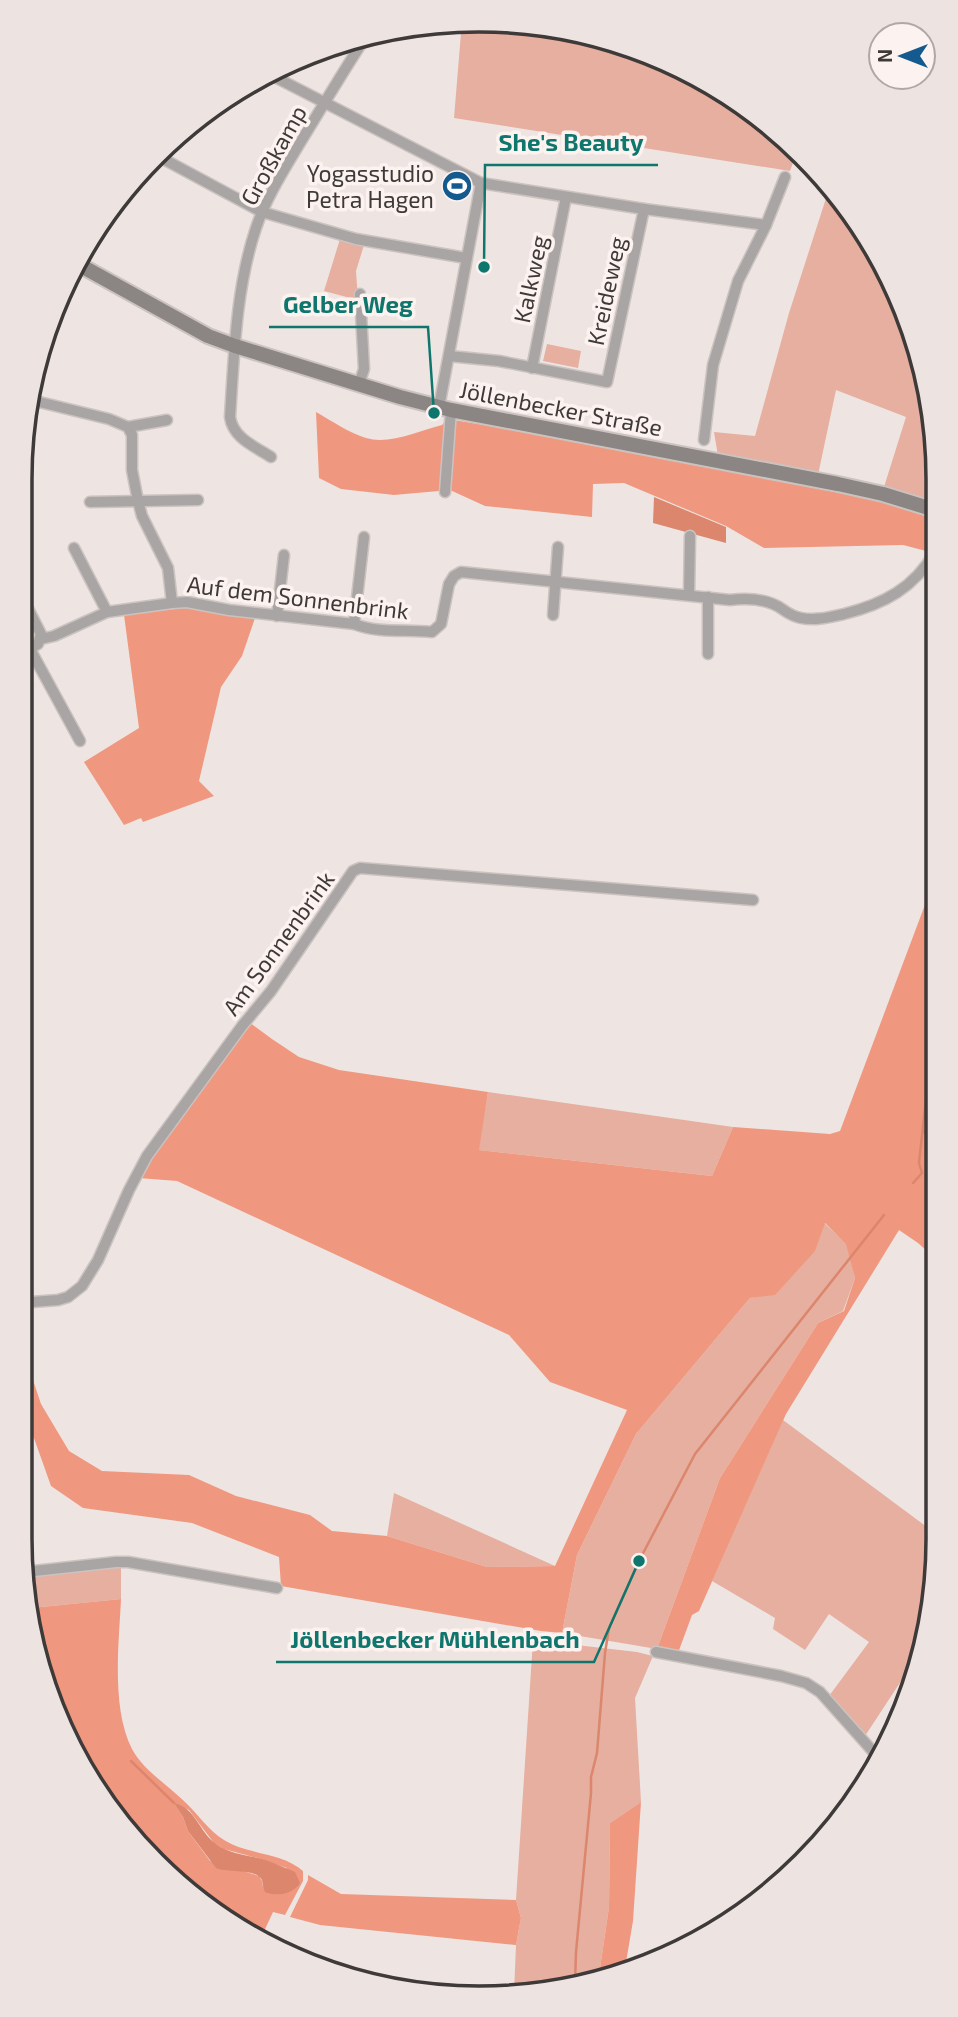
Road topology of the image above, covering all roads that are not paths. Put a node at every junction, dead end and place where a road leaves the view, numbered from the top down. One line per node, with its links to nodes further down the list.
1 (357, 49): 3 (street, Großkamp)
2 (279, 79): 3 (street)
3 (324, 103): 6 (street); 9 (street, Großkamp)
4 (165, 161): 9 (street)
5 (785, 177): 10 (street)
6 (481, 183): 7 (street); 11 (street)
7 (566, 197): 8 (street); 16 (street, Kalkweg)
8 (643, 209): 10 (street); 16 (street, Kreideweg)
9 (262, 212): 11 (street); 14 (street, Großkamp)
10 (766, 225): 22 (street)
11 (466, 258): 15 (street)
12 (85, 268): 14 (main road, Jöllenbecker Straße)
13 (360, 294): 17 (street)
14 (235, 346): 17 (main road, Jöllenbecker Straße); 23 (street, Großkamp)
15 (449, 356): 16 (street); 19 (street)
16 (531, 368)
17 (359, 384): 19 (main road, Jöllenbecker Straße)
18 (38, 402): 21 (street)
19 (445, 409): 24 (street); 28 (main road, Jöllenbecker Straße)
20 (167, 420): 21 (street)
21 (128, 427): 26 (street)
22 (704, 440)
23 (271, 457)
24 (445, 492)
25 (198, 500): 26 (street)
26 (138, 501): 27 (street); 38 (street)
27 (90, 502)
28 (926, 507)
29 (690, 536): 36 (street)
30 (364, 537): 43 (street)
31 (558, 547): 35 (street)
32 (74, 548): 39 (street)
33 (284, 555): 42 (street)
34 (926, 565): 37 (street, Auf dem Sonnenbrink)
35 (556, 581): 36 (street, Auf dem Sonnenbrink); 41 (street); 43 (street, Auf dem Sonnenbrink)
36 (689, 595): 37 (street, Auf dem Sonnenbrink)
37 (708, 597): 47 (street)
38 (172, 603): 39 (street, Auf dem Sonnenbrink); 42 (street, Auf dem Sonnenbrink)
39 (107, 612): 44 (street, Auf dem Sonnenbrink)
40 (32, 614): 44 (street)
41 (553, 615)
42 (277, 616): 43 (street, Auf dem Sonnenbrink)
43 (354, 624)
44 (41, 639): 45 (street)
45 (32, 648)
46 (32, 653): 48 (street)
47 (708, 653)
48 (80, 741)
49 (753, 900): 50 (street, Am Sonnenbrink)
50 (32, 1302)
51 (32, 1571): 52 (street)
52 (277, 1588)
53 (656, 1652): 54 (street)
54 (873, 1751)

